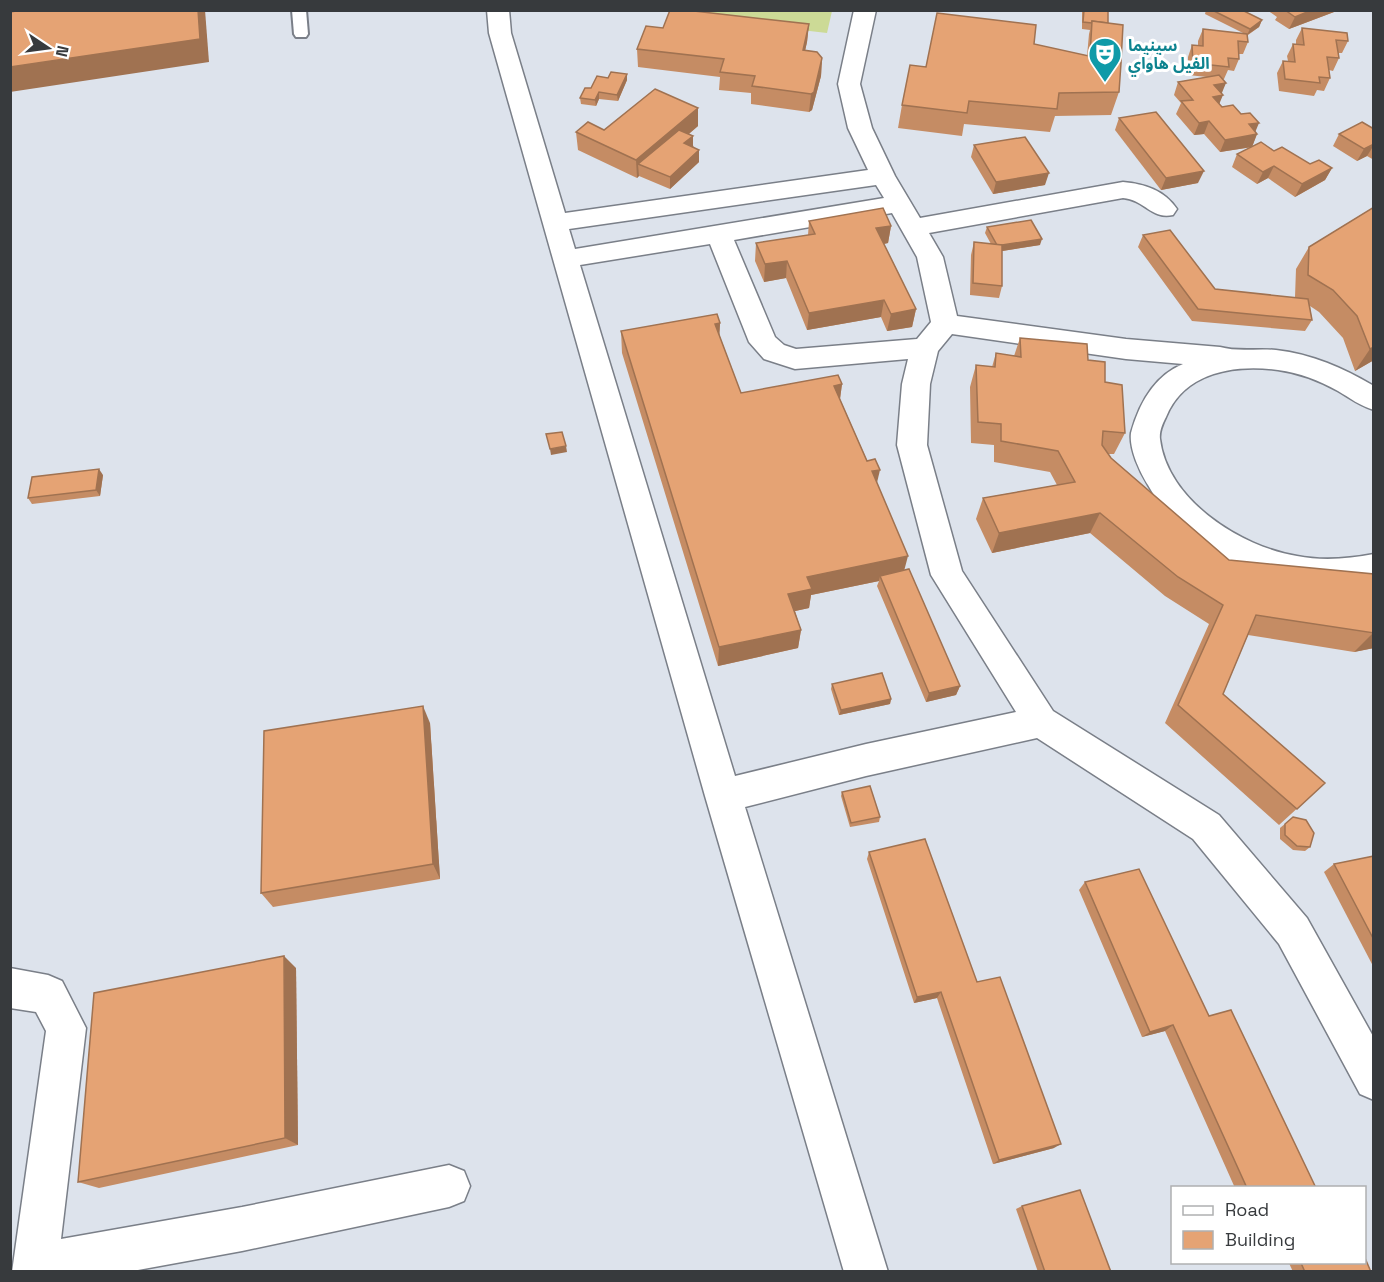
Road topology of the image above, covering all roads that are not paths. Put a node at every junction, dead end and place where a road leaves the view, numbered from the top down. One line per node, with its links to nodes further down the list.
1 (299, 10): 4 (lane)
2 (498, 10): 8 (street)
3 (865, 10): 5 (street)
4 (301, 34)
5 (884, 176): 6 (street); 8 (street)
6 (899, 204): 9 (street); 10 (street)
7 (1164, 209): 9 (street)
8 (555, 223): 11 (street)
9 (913, 228): 12 (street)
10 (719, 234): 11 (street); 13 (street)
11 (567, 259): 20 (street)
12 (945, 324): 13 (street); 14 (street)
13 (925, 348): 19 (street)
14 (1126, 349): 15 (street); 17 (street)
15 (1239, 358): 16 (street); 17 (street)
16 (1374, 399)
17 (1154, 404): 18 (street)
18 (1374, 567)
19 (1041, 722): 20 (street); 22 (street)
20 (723, 796): 25 (street)
21 (10, 988): 24 (street)
22 (1368, 1058)
23 (449, 1186): 24 (street)
24 (35, 1269)
25 (866, 1272)

